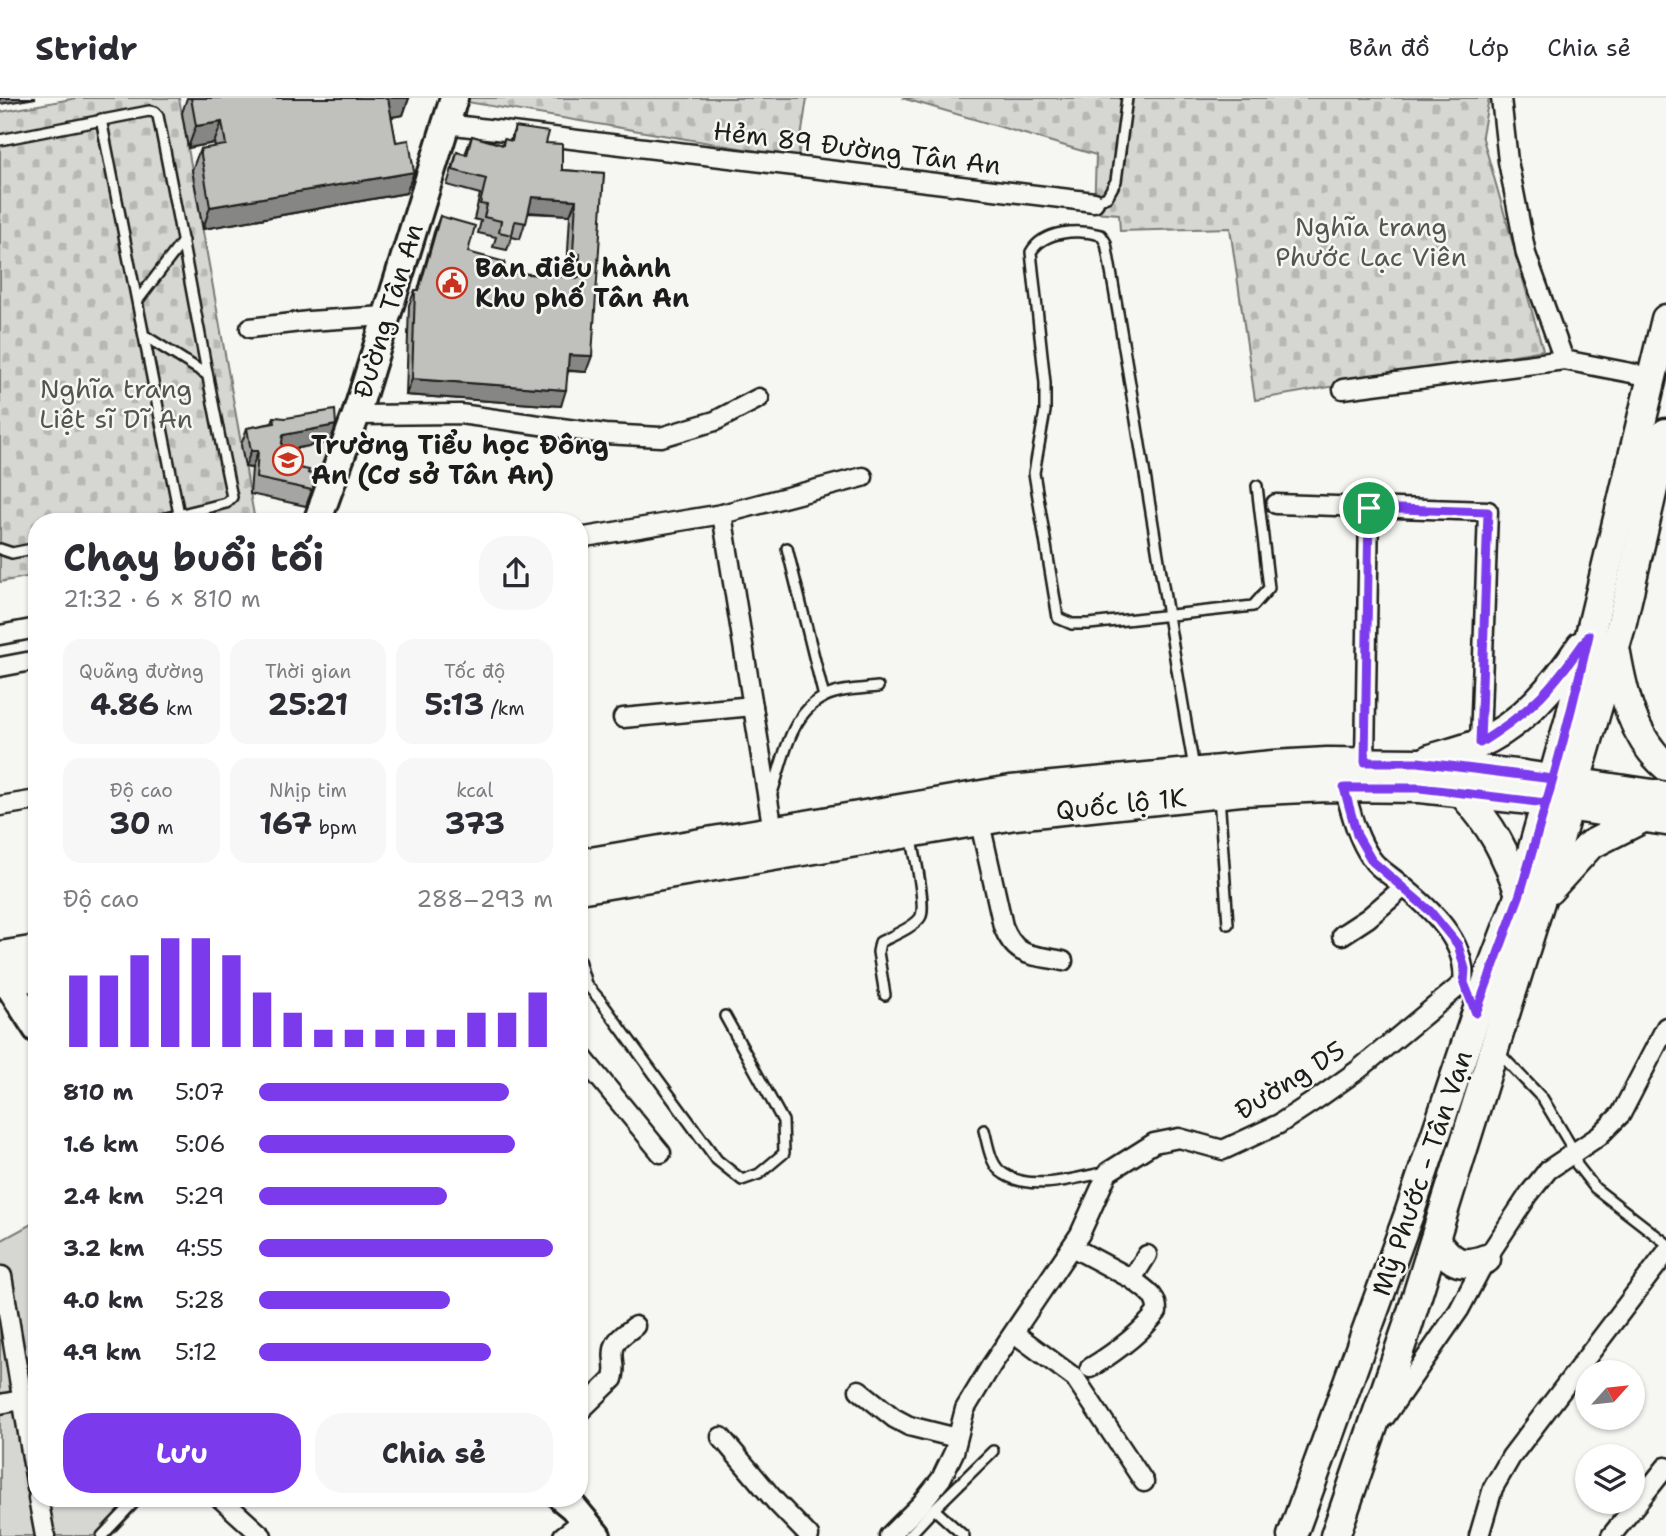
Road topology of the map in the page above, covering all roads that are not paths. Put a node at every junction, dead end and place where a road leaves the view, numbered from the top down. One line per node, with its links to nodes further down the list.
1 (454, 98): 5 (street, Đường Tân An)
2 (1127, 98): 7 (lane)
3 (1501, 98): 14 (street)
4 (101, 119): 6 (lane); 8 (lane); 9 (lane)
5 (446, 124): 7 (street, Hẻm 89 Đường Tân An); 10 (street, Đường Tân An)
6 (0, 141)
7 (1094, 202)
8 (183, 241): 9 (lane); 15 (lane)
9 (138, 300): 13 (lane)
10 (385, 316): 12 (street); 19 (street, Đường Tân An)
11 (1666, 319): 16 (main road, Mỹ Phước - Tân Vạn)
12 (250, 328)
13 (145, 336): 15 (lane); 25 (lane)
14 (1564, 360): 16 (street); 17 (street)
15 (206, 373): 26 (lane)
16 (1652, 377): 36 (main road, Mỹ Phước - Tân Vạn)
17 (1343, 389)
18 (759, 398): 19 (street)
19 (349, 416): 27 (street, Đường Tân An)
20 (1666, 433): 37 (main road, Mỹ Phước - Tân Vạn)
21 (863, 477): 28 (street)
22 (1257, 486): 33 (lane)
23 (1276, 504): 24 (street)
24 (1369, 508): 44 (street); 45 (street)
25 (179, 513)
26 (183, 513)
27 (320, 513)
28 (722, 514): 29 (street); 42 (street)
29 (588, 536)
30 (787, 548): 41 (lane)
31 (0, 549): 32 (lane)
32 (28, 550)
33 (1167, 615): 33 (lane); 48 (lane)
34 (28, 630): 35 (street)
35 (2, 634): 39 (street)
36 (1589, 635): 44 (main road); 51 (main road, Mỹ Phước - Tân Vạn)
37 (1615, 646): 47 (main road); 51 (main road, Mỹ Phước - Tân Vạn)
38 (28, 662): 39 (street)
39 (6, 666)
40 (878, 687): 41 (lane)
41 (824, 697): 56 (lane)
42 (753, 706): 43 (street); 56 (street)
43 (623, 718)
44 (1480, 743): 46 (main road)
45 (1365, 762): 46 (main road, Quốc lộ 1K); 48 (main road, Quốc lộ 1K)
46 (1418, 762): 51 (main road, Quốc lộ 1K)
47 (1666, 766)
48 (1195, 771): 56 (main road, Quốc lộ 1K)
49 (1344, 788): 50 (main road, Quốc lộ 1K); 52 (main road, Quốc lộ 1K); 62 (street)
50 (1462, 793): 51 (main road, Quốc lộ 1K); 63 (main road)
51 (1561, 793): 53 (main road, Quốc lộ 1K); 57 (main road, Quốc lộ 1K); 63 (main road, Mỹ Phước - Tân Vạn)
52 (1219, 794): 58 (main road, Quốc lộ 1K); 64 (lane)
53 (1666, 796)
54 (28, 801): 55 (street)
55 (0, 806)
56 (770, 817): 60 (main road, Quốc lộ 1K)
57 (1655, 819): 63 (main road)
58 (980, 823): 59 (main road, Quốc lộ 1K); 67 (street)
59 (911, 833): 61 (main road, Quốc lộ 1K); 72 (lane)
60 (588, 862)
61 (588, 887)
62 (1404, 887): 65 (street); 70 (street)
63 (1530, 897): 73 (main road, Mỹ Phước - Tân Vạn); 77 (main road, Mỹ Phước - Tân Vạn)
64 (1227, 924)
65 (1342, 935)
66 (28, 956): 68 (main road)
67 (1063, 961)
68 (2, 973): 69 (main road); 74 (street)
69 (28, 975)
70 (1464, 983): 73 (street); 82 (street, Đường D5)
71 (588, 986): 75 (lane)
72 (885, 995)
73 (1476, 1013): 118 (main road, Mỹ Phước - Tân Vạn)
74 (28, 1015)
75 (724, 1016)
76 (1666, 1027): 80 (street)
77 (1495, 1048): 80 (lane); 83 (main road, Mỹ Phước - Tân Vạn)
78 (588, 1064): 81 (street)
79 (984, 1130): 82 (lane)
80 (1574, 1151): 84 (lane); 88 (street)
81 (661, 1153)
82 (1108, 1172): 85 (street)
83 (1435, 1240): 88 (main road); 101 (main road, Mỹ Phước - Tân Vạn)
84 (1666, 1243)
85 (1072, 1247): 90 (street); 92 (street)
86 (1666, 1253): 120 (street)
87 (1147, 1255): 90 (street)
88 (1486, 1259): 101 (street)
89 (2, 1276): 94 (street)
90 (1132, 1279): 93 (street)
91 (635, 1326): 97 (street)
92 (1014, 1333): 100 (street); 104 (street)
93 (1090, 1368)
94 (28, 1390)
95 (859, 1390): 100 (street)
96 (28, 1399): 98 (street)
97 (588, 1403)
98 (0, 1404)
99 (721, 1437): 114 (street)
100 (957, 1438): 115 (street)
101 (1368, 1441): 119 (main road, Mỹ Phước - Tân Vạn)
102 (993, 1451): 109 (lane)
103 (1666, 1468): 121 (street)
104 (1144, 1482)
105 (40, 1507): 111 (street)
106 (129, 1507): 112 (lane)
107 (230, 1507): 113 (street)
108 (567, 1507): 110 (street)
109 (934, 1509): 116 (lane); 117 (lane)
110 (581, 1531)
111 (45, 1536)
112 (102, 1536)
113 (262, 1536)
114 (809, 1536)
115 (889, 1536)
116 (909, 1536)
117 (964, 1536)
118 (1292, 1536)
119 (1335, 1536)
120 (1479, 1536)
121 (1611, 1536)

